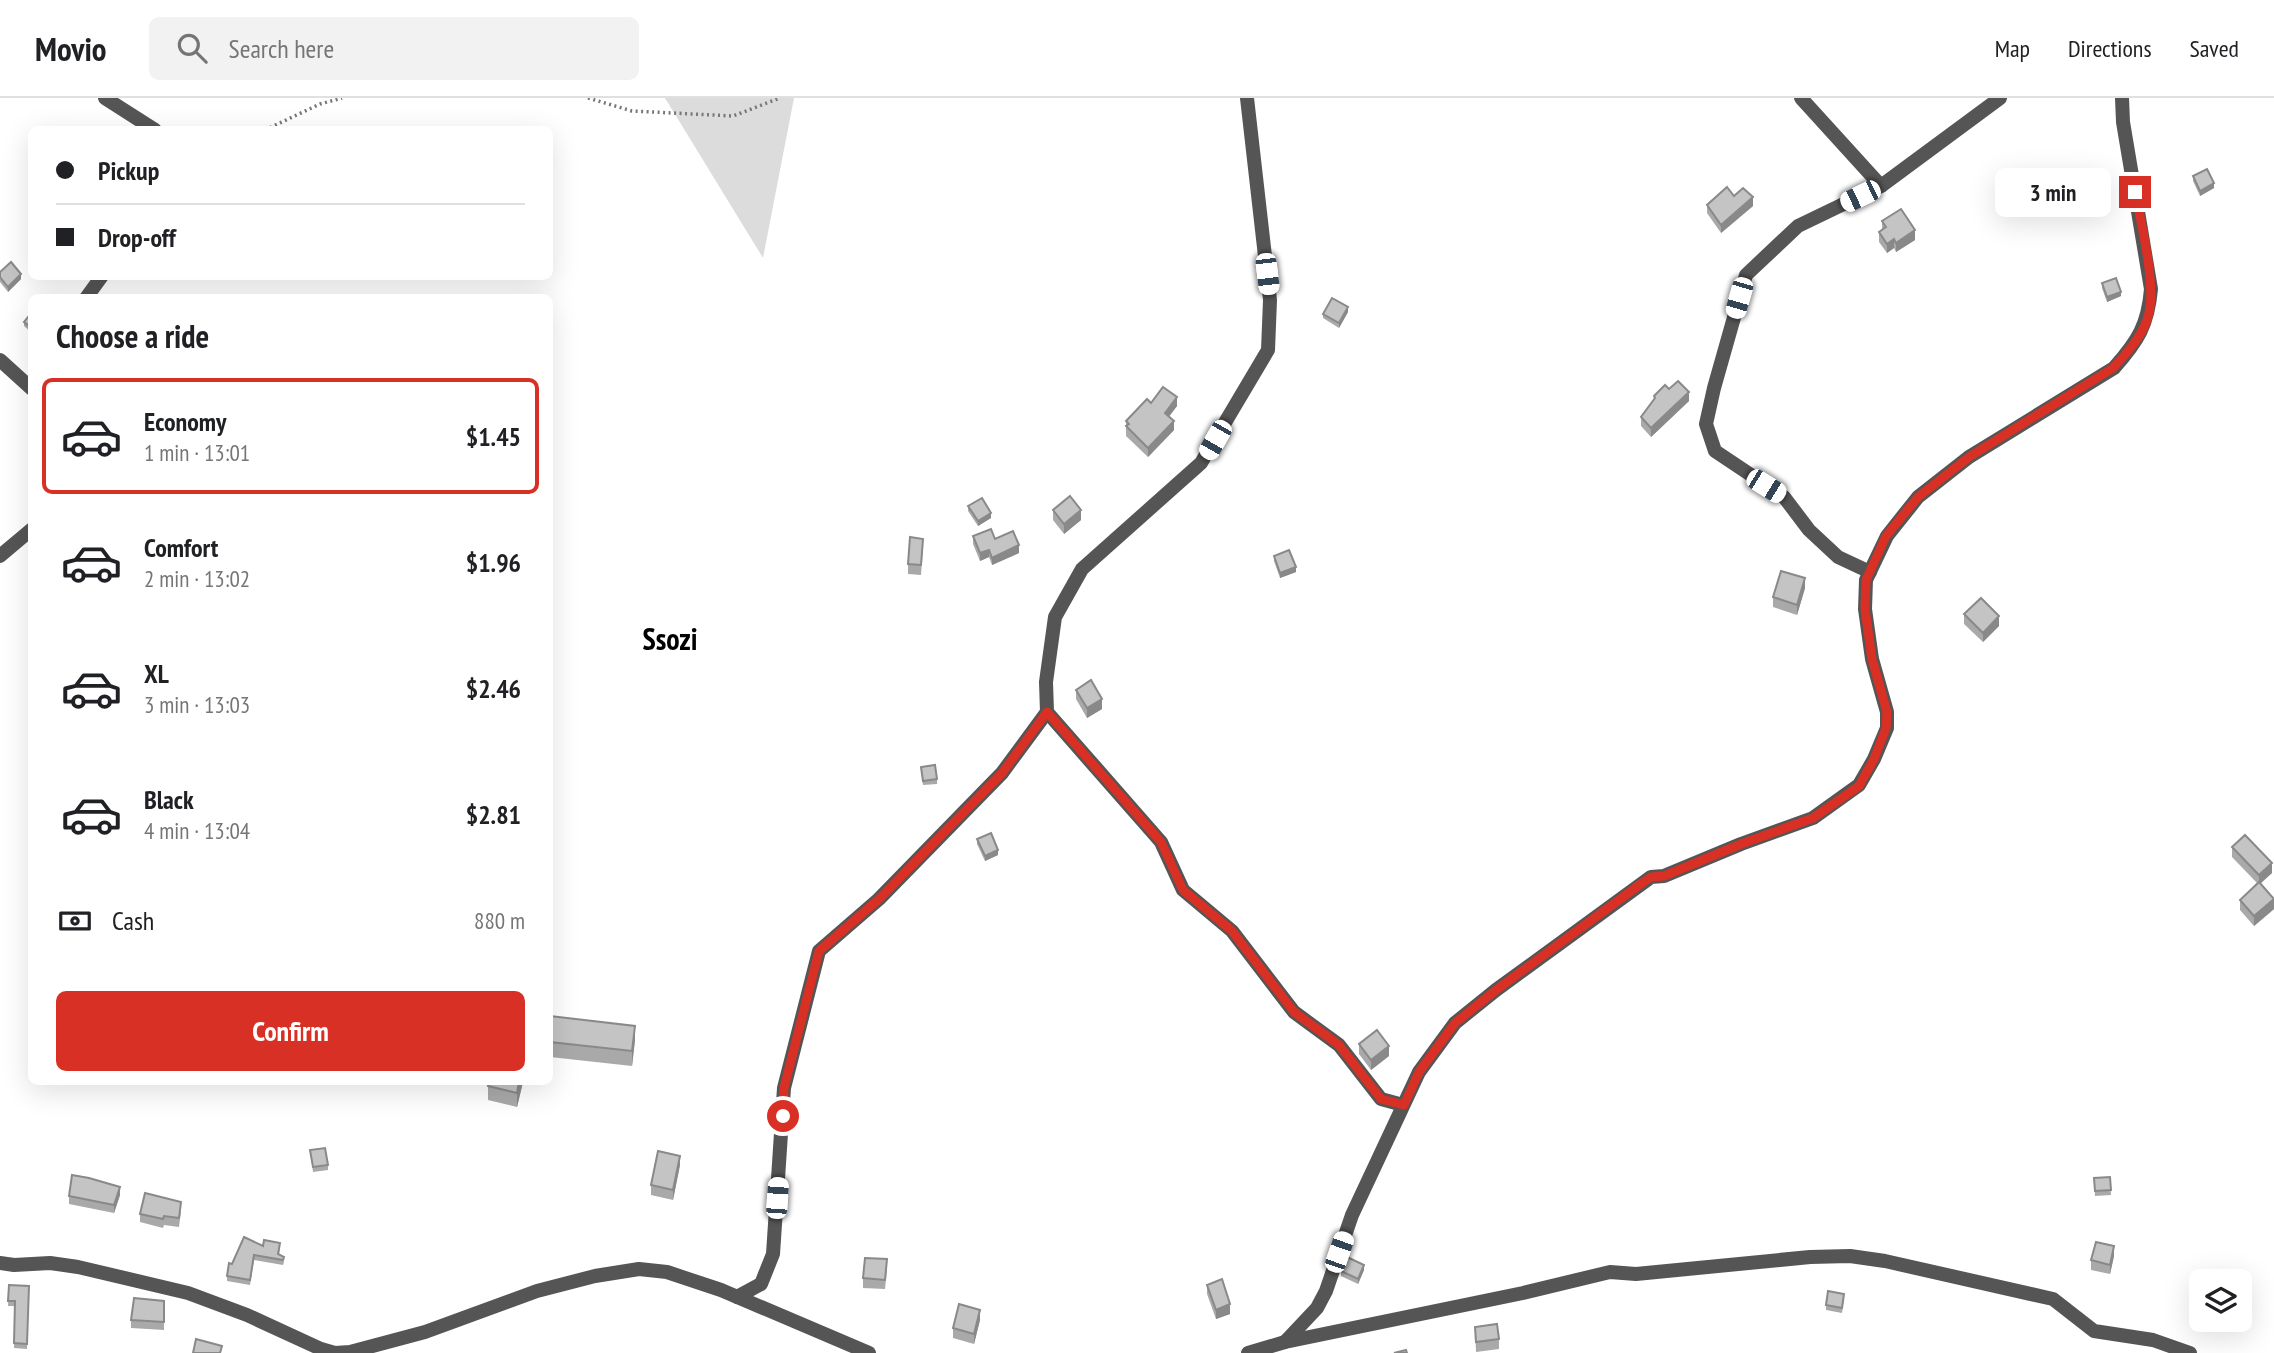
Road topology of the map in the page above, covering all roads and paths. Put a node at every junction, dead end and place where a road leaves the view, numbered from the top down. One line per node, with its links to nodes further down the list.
1 (105, 98): 9 (street)
2 (342, 98): 10 (path)
3 (588, 98): 4 (path)
4 (780, 98)
5 (1247, 98): 17 (street)
6 (1801, 98): 11 (street)
7 (2000, 98): 11 (street)
8 (2122, 98): 16 (street)
9 (149, 126)
10 (273, 126)
11 (1881, 186): 16 (street)
12 (0, 360): 13 (street)
13 (28, 385)
14 (28, 532): 15 (street)
15 (0, 556)
16 (1870, 572): 18 (street)
17 (1047, 712): 18 (street); 20 (street)
18 (1404, 1105): 21 (street)
19 (0, 1263): 22 (street)
20 (737, 1297): 22 (street); 23 (street)
21 (1285, 1342): 24 (street); 25 (street)
22 (364, 1351)
23 (869, 1353)
24 (1248, 1353)
25 (2190, 1353)

